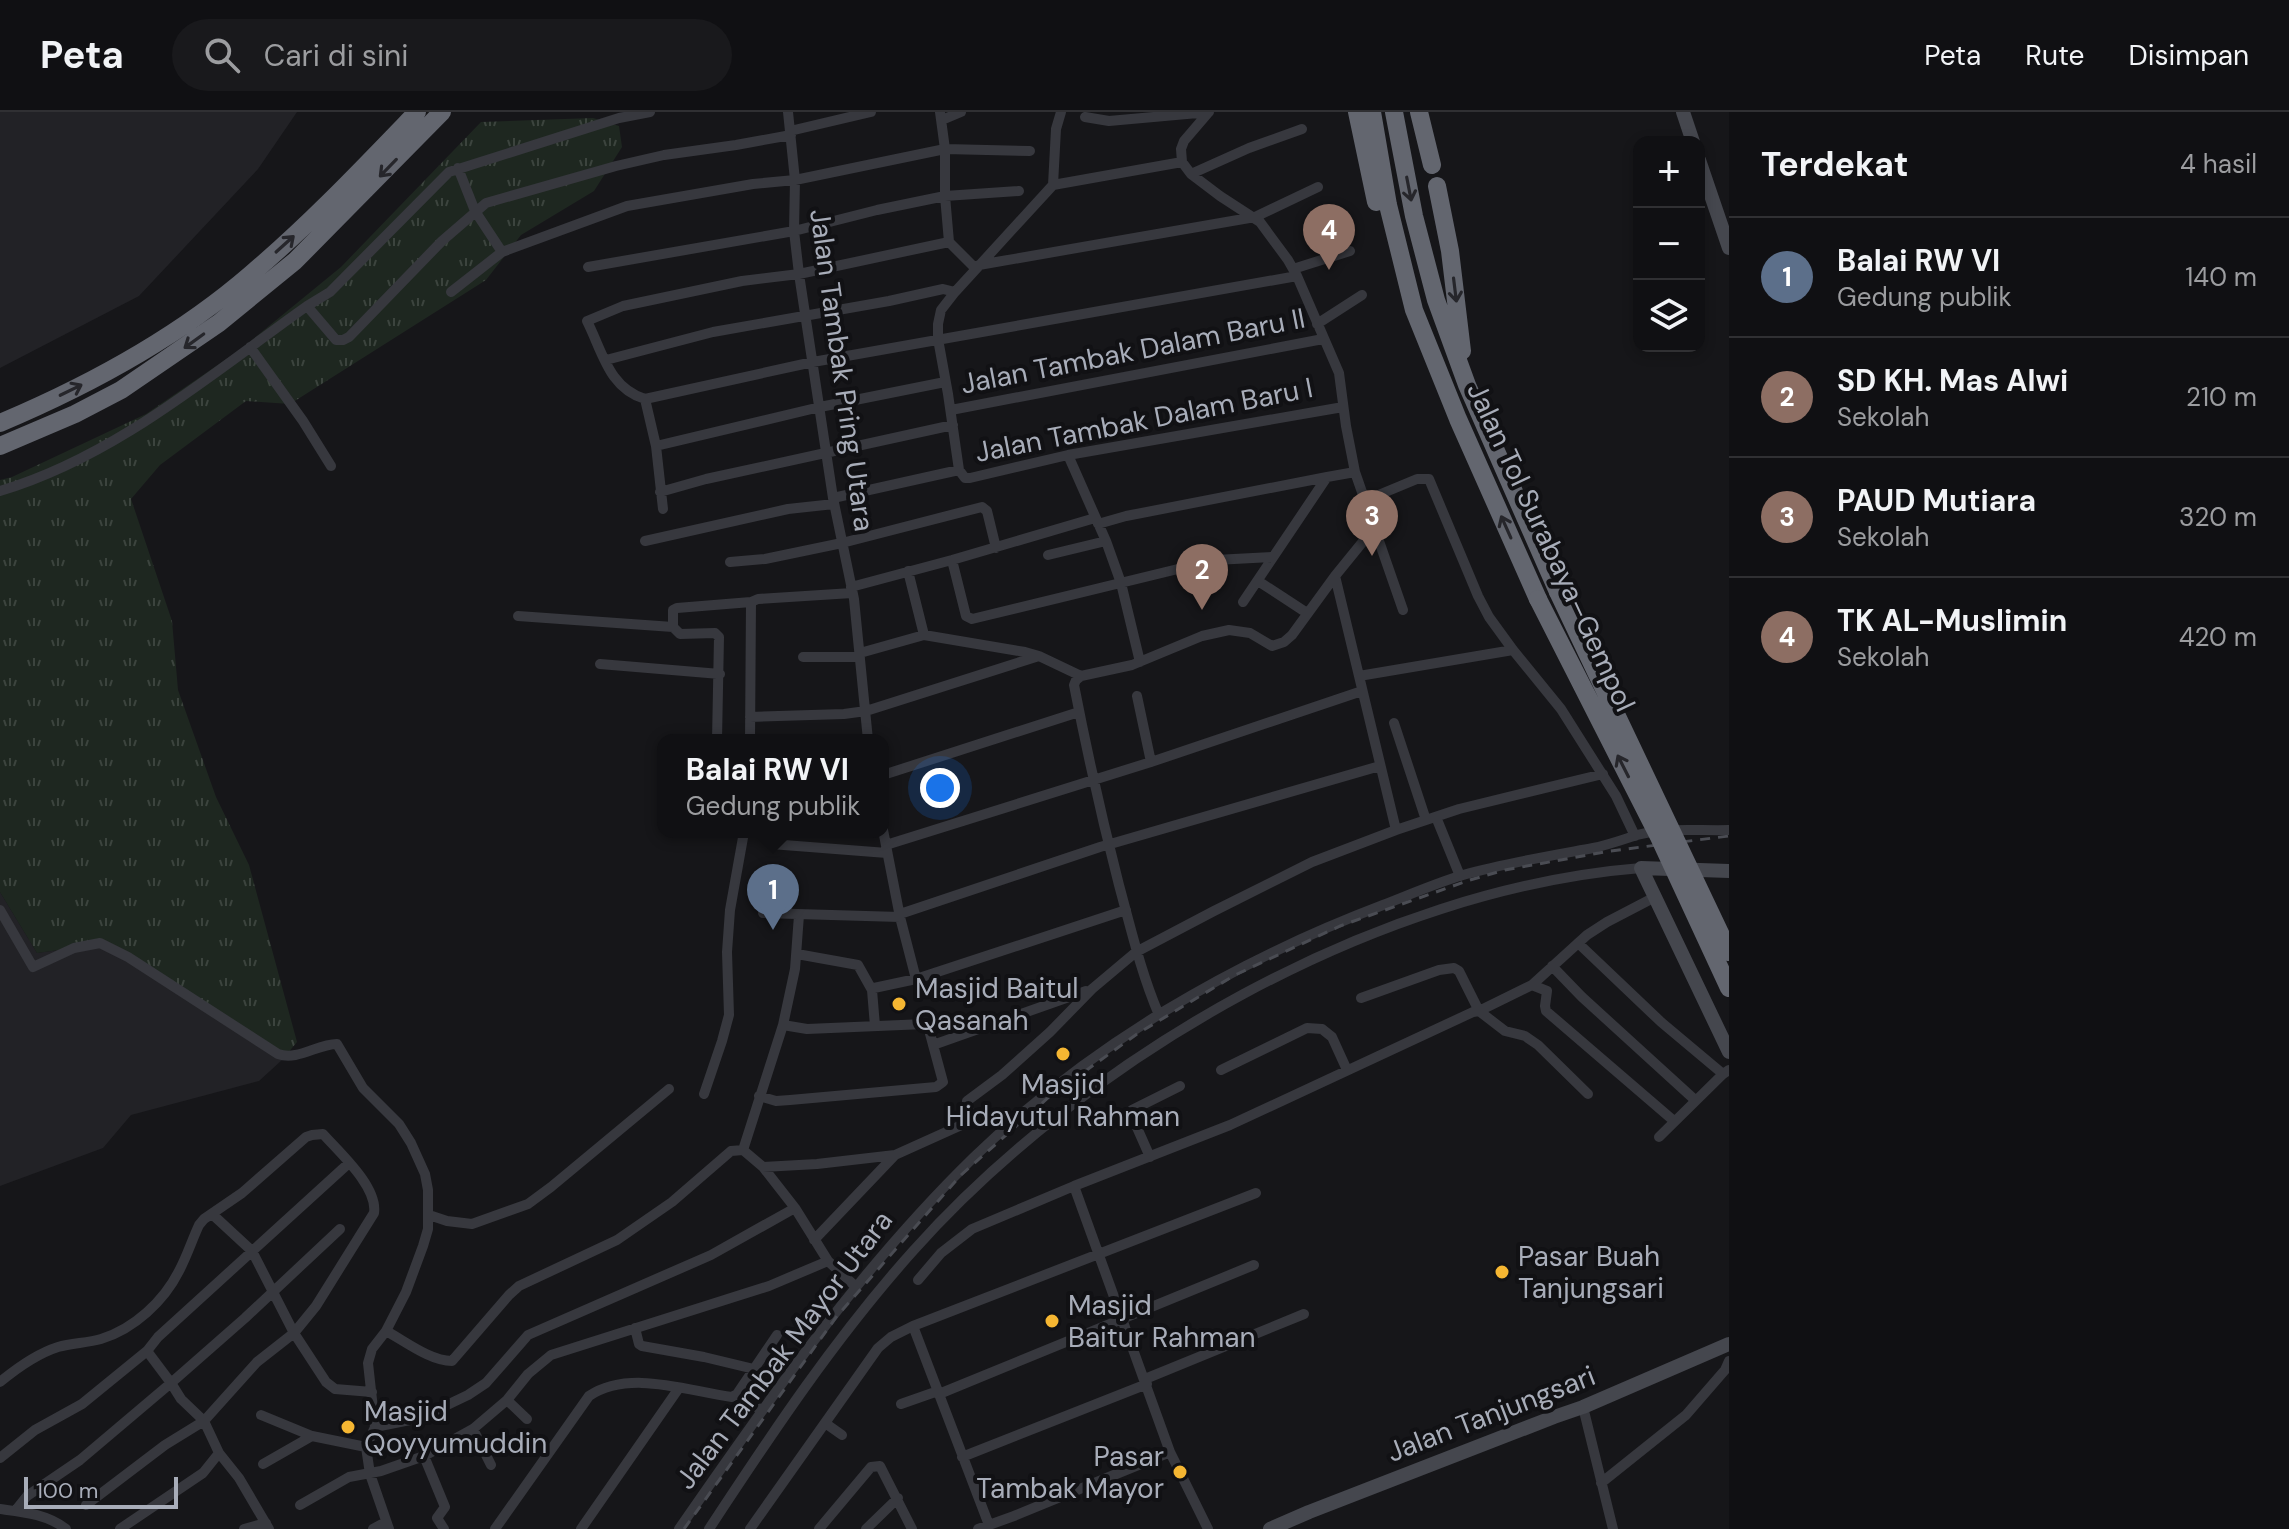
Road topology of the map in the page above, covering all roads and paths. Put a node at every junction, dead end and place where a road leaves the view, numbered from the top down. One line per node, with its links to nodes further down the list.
1 (417, 112): 61 (highway, one-way to 1)
2 (442, 112): 63 (highway, one-way to 63)
3 (650, 112): 23 (street)
4 (788, 112): 17 (street, Jalan Tambak Pring Utara)
5 (871, 112): 17 (street)
6 (961, 112): 14 (street)
7 (1061, 112): 27 (street)
8 (1208, 112): 15 (street); 21 (street)
9 (1357, 112): 47 (highway)
10 (1372, 112): 47 (highway, Jalan Tol Surabaya–Gempol)
11 (1394, 112): 56 (highway, Jalan Tol Surabaya–Gempol, one-way to 56)
12 (1419, 112): 22 (highway)
13 (1683, 112): 18 (main road)
14 (941, 116): 19 (street)
15 (1085, 117)
16 (1302, 129): 24 (street)
17 (791, 133): 26 (street, Jalan Tambak Pring Utara); 32 (street)
18 (1691, 136)
19 (945, 149): 20 (street); 26 (street); 31 (street)
20 (1030, 151)
21 (1182, 162): 24 (street); 27 (street)
22 (1432, 165)
23 (458, 168): 32 (street); 46 (street)
24 (1191, 174): 33 (street)
25 (1705, 178): 36 (main road)
26 (795, 180): 34 (street, Jalan Tambak Pring Utara); 38 (street)
27 (1053, 185): 40 (street)
28 (1437, 186): 56 (highway, one-way to 56)
29 (1318, 187): 33 (street)
30 (1019, 191): 31 (street)
31 (945, 196): 34 (street); 35 (street)
32 (475, 211): 38 (street); 46 (street)
33 (1255, 217): 40 (street); 41 (street)
34 (794, 231): 39 (street); 42 (street, Jalan Tambak Pring Utara)
35 (949, 242): 40 (street); 42 (street)
36 (1729, 248)
37 (1350, 251): 41 (street)
38 (502, 252): 43 (street)
39 (588, 267)
40 (978, 267): 44 (street)
41 (1295, 272): 49 (street); 50 (street)
42 (799, 274): 48 (street, Jalan Tambak Pring Utara); 53 (street)
43 (451, 292)
44 (955, 292): 48 (street); 50 (street)
45 (1362, 295): 49 (street)
46 (307, 306): 52 (street)
47 (1414, 310): 146 (highway, Jalan Tol Surabaya–Gempol, one-way to 47, bridge)
48 (805, 315): 53 (street); 54 (street, Jalan Tambak Pring Utara)
49 (1317, 324): 51 (street)
50 (938, 339): 54 (street); 55 (street)
51 (1323, 339): 59 (street); 60 (street, Jalan Tambak Dalam Baru II)
52 (250, 347): 67 (street); 71 (street)
53 (606, 360): 57 (street)
54 (813, 362): 57 (street); 58 (street, Jalan Tambak Pring Utara)
55 (945, 382): 58 (street); 60 (street)
56 (1467, 385): 141 (highway, Jalan Tol Surabaya–Gempol, bridge)
57 (645, 399): 64 (street)
58 (820, 407): 64 (street); 65 (street, Jalan Tambak Pring Utara)
59 (1343, 407): 66 (street, Jalan Tambak Dalam Baru I); 69 (street)
60 (951, 410): 62 (street)
61 (0, 423)
62 (953, 425): 65 (street); 68 (street)
63 (0, 446)
64 (656, 446): 72 (street)
65 (827, 453): 72 (street); 73 (street, Jalan Tambak Pring Utara)
66 (1068, 455): 68 (street, Jalan Tambak Dalam Baru I); 76 (street)
67 (331, 466)
68 (959, 470): 73 (street, Jalan Tambak Dalam Baru I)
69 (1355, 472): 70 (street); 74 (street)
70 (1327, 477): 76 (street); 83 (street)
71 (0, 491)
72 (660, 492): 75 (street)
73 (834, 501): 78 (street, Jalan Tambak Dalam Baru I); 80 (street, Jalan Tambak Pring Utara)
74 (1364, 501): 77 (street); 98 (street)
75 (663, 509)
76 (1097, 521): 79 (street); 81 (street)
77 (1374, 528): 87 (street); 93 (street)
78 (645, 541)
79 (1106, 541): 82 (street); 89 (street)
80 (842, 543): 81 (street); 85 (street); 90 (street, Jalan Tambak Pring Utara)
81 (996, 548): 84 (street)
82 (1048, 555)
83 (1273, 557): 88 (street); 89 (street)
84 (952, 560): 86 (street); 89 (street)
85 (730, 562)
86 (908, 571): 90 (street); 97 (street)
87 (1335, 576): 94 (street); 106 (street)
88 (1258, 581): 92 (street); 94 (street)
89 (1121, 583): 102 (street)
90 (851, 590): 91 (street); 99 (street, Jalan Tambak Pring Utara)
91 (751, 602): 96 (street); 111 (street)
92 (1243, 602)
93 (1403, 610)
94 (1307, 613): 102 (street)
95 (518, 616): 96 (street)
96 (673, 627): 104 (street)
97 (924, 635): 99 (street); 100 (street)
98 (1513, 650): 106 (street); 119 (street)
99 (860, 655): 101 (street); 109 (street, Jalan Tambak Pring Utara)
100 (1039, 656): 105 (street); 109 (street)
101 (803, 657)
102 (1140, 662): 105 (street)
103 (600, 664): 104 (street)
104 (720, 674): 113 (street)
105 (1081, 676): 110 (street)
106 (1359, 676): 107 (street)
107 (1362, 691): 116 (street); 117 (street)
108 (1137, 696): 116 (street)
109 (866, 711): 111 (street); 115 (street, Jalan Tambak Pring Utara)
110 (1079, 712): 118 (street); 120 (street)
111 (750, 717): 114 (street)
112 (1394, 723): 121 (street)
113 (717, 734)
114 (750, 734)
115 (868, 734)
116 (1151, 762): 120 (street)
117 (1380, 766): 122 (street); 128 (street)
118 (889, 773)
119 (1603, 774): 121 (street); 124 (street)
120 (1093, 779): 128 (street); 129 (street)
121 (1431, 818): 122 (street); 132 (street)
122 (1396, 830): 140 (street)
123 (1724, 830): 124 (street, Jalan Tambak Mayor Utara)
124 (1635, 836): 132 (street, Jalan Tambak Mayor Utara)
125 (743, 838): 161 (street)
126 (884, 838): 129 (street)
127 (771, 844): 129 (street)
128 (1109, 845): 135 (street); 138 (street)
129 (886, 849): 138 (street)
130 (1641, 868): 131 (main road); 133 (main road); 243 (street)
131 (1729, 871)
132 (1460, 876): 151 (street, Jalan Tambak Mayor Utara)
133 (1655, 897): 139 (street); 155 (main road)
134 (0, 910): 176 (street)
135 (1126, 910): 140 (street); 144 (street)
136 (763, 913): 137 (street)
137 (799, 915): 138 (street); 142 (street)
138 (900, 915): 144 (street)
139 (1578, 943): 143 (street); 158 (street)
140 (1136, 952): 147 (street); 151 (street)
141 (1729, 952)
142 (797, 954): 148 (street); 152 (street)
143 (1552, 966): 145 (street); 164 (street)
144 (916, 979): 148 (street)
145 (1532, 985): 150 (street); 165 (street)
146 (1729, 988)
147 (1092, 989): 154 (street); 168 (street)
148 (872, 990): 153 (street)
149 (1361, 998): 150 (street)
150 (1479, 1011): 157 (street); 162 (street)
151 (1159, 1015): 184 (street, Jalan Tambak Mayor Utara)
152 (783, 1025): 153 (street); 163 (street)
153 (875, 1026): 154 (street)
154 (933, 1045): 163 (street)
155 (1729, 1052)
156 (1221, 1070): 157 (street)
157 (1347, 1070): 169 (street)
158 (1726, 1072): 164 (street)
159 (1180, 1086): 169 (street)
160 (669, 1089): 176 (street)
161 (704, 1094)
162 (1588, 1094)
163 (759, 1096): 167 (street)
164 (1695, 1100): 165 (street)
165 (1674, 1121): 166 (street)
166 (1659, 1137)
167 (743, 1150): 171 (street); 190 (street)
168 (895, 1155): 171 (street); 178 (street)
169 (1150, 1157): 172 (street)
170 (349, 1163): 175 (street); 179 (street); 191 (street)
171 (763, 1167): 174 (street)
172 (1074, 1186): 180 (street); 183 (street)
173 (1256, 1193): 180 (street)
174 (795, 1208): 178 (street); 212 (street)
175 (212, 1214): 179 (street); 197 (street)
176 (429, 1215): 190 (street)
177 (340, 1229): 185 (street)
178 (814, 1240): 181 (street)
179 (252, 1251): 185 (street); 194 (street)
180 (1099, 1255): 187 (street); 188 (street)
181 (828, 1261): 184 (street); 189 (street)
182 (1254, 1265): 187 (street)
183 (918, 1280)
184 (855, 1286): 207 (street, Jalan Tambak Mayor Utara)
185 (273, 1291): 191 (street); 199 (street)
186 (1304, 1314): 198 (street)
187 (1122, 1319): 198 (street); 202 (street)
188 (913, 1326): 202 (street); 211 (street)
189 (635, 1328): 196 (street); 204 (street)
190 (386, 1331): 201 (street)
191 (294, 1333): 201 (street); 210 (street)
192 (777, 1335): 196 (street)
193 (1729, 1344): 206 (main road, Jalan Tanjungsari)
194 (147, 1351): 199 (street); 221 (street)
195 (1729, 1361): 225 (street)
196 (754, 1369): 203 (street)
197 (0, 1382)
198 (1146, 1382): 217 (street); 220 (street)
199 (171, 1383): 210 (street); 230 (street)
200 (679, 1388): 203 (street); 240 (street); 241 (street)
201 (372, 1392): 212 (street)
202 (938, 1392): 205 (street); 220 (street)
203 (737, 1394): 207 (street)
204 (507, 1400): 209 (street); 213 (street)
205 (901, 1404)
206 (1583, 1407): 225 (street); 251 (main road, Jalan Tanjungsari)
207 (761, 1410): 242 (street, Jalan Tambak Mayor Utara)
208 (261, 1415): 215 (street)
209 (527, 1419)
210 (204, 1421): 218 (street); 227 (street)
211 (825, 1423): 214 (street); 244 (street)
212 (375, 1427): 216 (street)
213 (473, 1429): 219 (street); 223 (street)
214 (842, 1435)
215 (312, 1436): 216 (street); 222 (street)
216 (366, 1447): 224 (street)
217 (1170, 1452): 231 (street); 250 (street)
218 (219, 1453): 233 (street); 236 (street)
219 (424, 1456): 224 (street); 239 (street)
220 (962, 1457): 232 (street)
221 (0, 1458)
222 (263, 1464)
223 (491, 1465)
224 (370, 1474): 228 (street); 234 (street)
225 (1601, 1483): 252 (street)
226 (898, 1498): 245 (street); 246 (street); 247 (street)
227 (86, 1505)
228 (300, 1505)
229 (0, 1509): 230 (street)
230 (15, 1511): 235 (street)
231 (1014, 1516): 232 (street); 249 (street)
232 (989, 1525): 248 (street)
233 (267, 1526): 237 (street)
234 (387, 1526): 238 (street)
235 (66, 1529)
236 (120, 1529)
237 (244, 1529)
238 (373, 1529)
239 (444, 1529)
240 (495, 1529)
241 (581, 1529)
242 (679, 1529)
243 (709, 1529)
244 (750, 1529)
245 (819, 1529)
246 (866, 1529)
247 (912, 1529)
248 (978, 1529)
249 (1004, 1529)
250 (1208, 1529)
251 (1270, 1529)
252 (1613, 1529)

